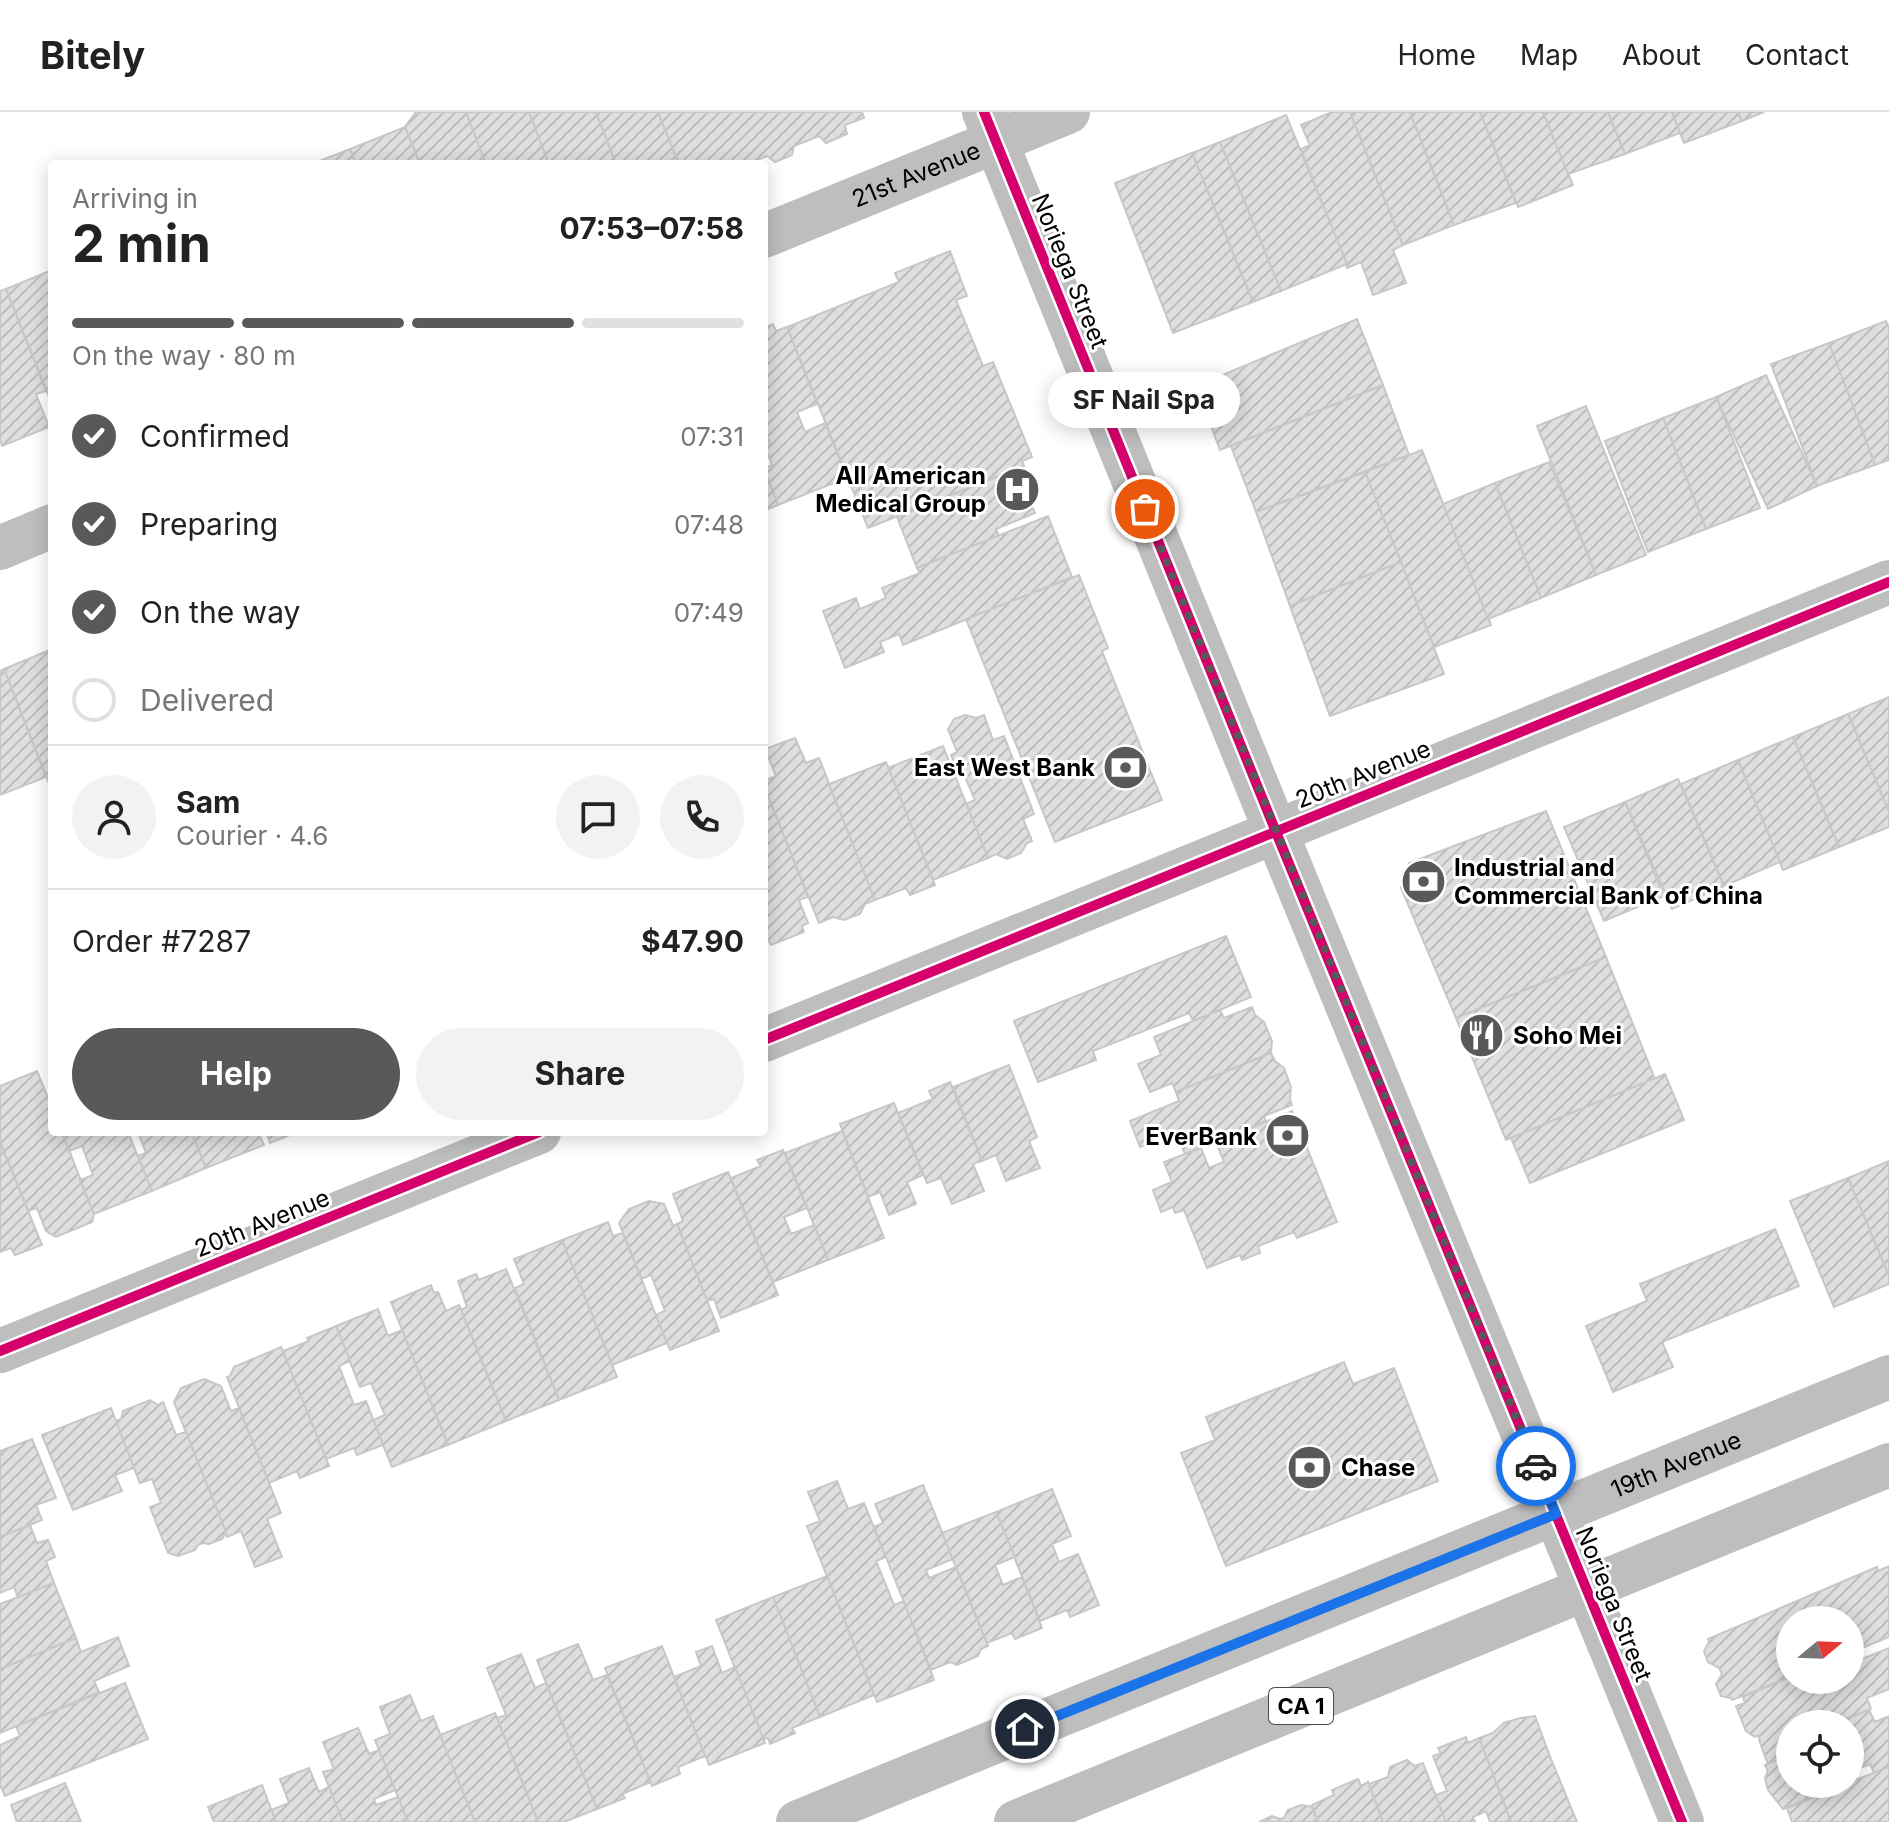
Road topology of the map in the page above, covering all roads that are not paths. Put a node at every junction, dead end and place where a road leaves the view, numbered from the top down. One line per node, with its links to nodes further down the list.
1 (1068, 112): 2 (main road, 21st Avenue)
2 (989, 127): 3 (main road, 21st Avenue); 7 (main road, Noriega Street)
3 (768, 234)
4 (48, 528): 5 (main road)
5 (0, 548)
6 (1889, 582): 7 (main road, 20th Avenue)
7 (1276, 832): 8 (main road, 20th Avenue); 13 (main road, Noriega Street)
8 (768, 1038)
9 (529, 1136): 10 (main road, 20th Avenue)
10 (0, 1351)
11 (1889, 1377): 13 (main road, 19th Avenue)
12 (1889, 1465): 14 (main road, CA 1)
13 (1556, 1514): 14 (main road, Noriega Street); 15 (main road, 19th Avenue)
14 (1586, 1588): 16 (main road, CA 1); 17 (main road, Noriega Street)
15 (798, 1822)
16 (1016, 1822)
17 (1682, 1822)

